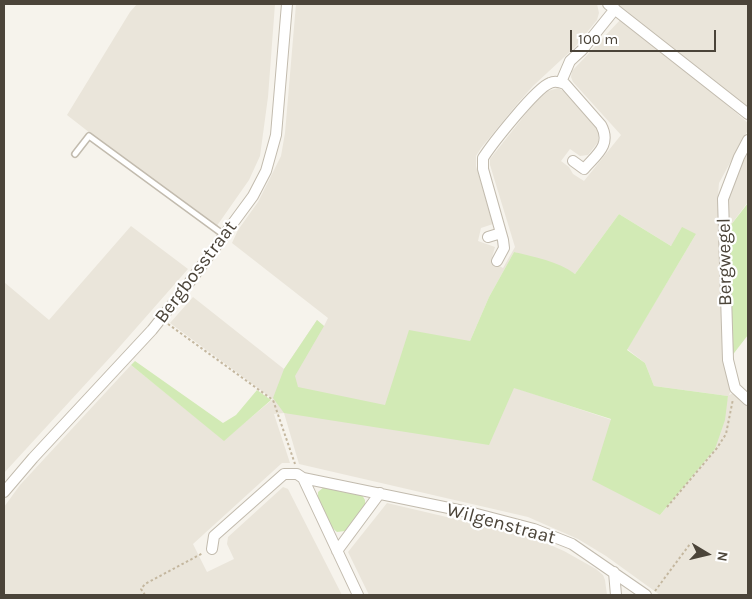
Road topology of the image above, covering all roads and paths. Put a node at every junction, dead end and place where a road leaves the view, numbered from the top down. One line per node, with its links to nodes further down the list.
1 (287, 4): 9 (street, Bergbosstraat)
2 (611, 6): 3 (street); 4 (street)
3 (561, 82): 7 (street); 8 (street)
4 (748, 114)
5 (748, 140): 13 (street, Bergwegel)
6 (75, 154): 9 (lane)
7 (573, 161)
8 (501, 233): 10 (street); 11 (street)
9 (224, 235): 12 (street, Bergbosstraat)
10 (488, 237)
11 (497, 261)
12 (161, 319): 15 (path); 16 (street, Bergbosstraat)
13 (735, 388): 14 (street); 18 (path)
14 (748, 400)
15 (300, 476): 17 (street, Wilgenstraat); 20 (street); 21 (street)
16 (4, 492)
17 (380, 493): 21 (street); 22 (street, Wilgenstraat)
18 (667, 508)
19 (690, 544): 27 (path)
20 (212, 549): 23 (path)
21 (337, 551): 24 (street)
22 (614, 572): 25 (street); 26 (street, Wilgenstraat)
23 (144, 595)
24 (358, 595)
25 (616, 595)
26 (646, 595)
27 (653, 595)

